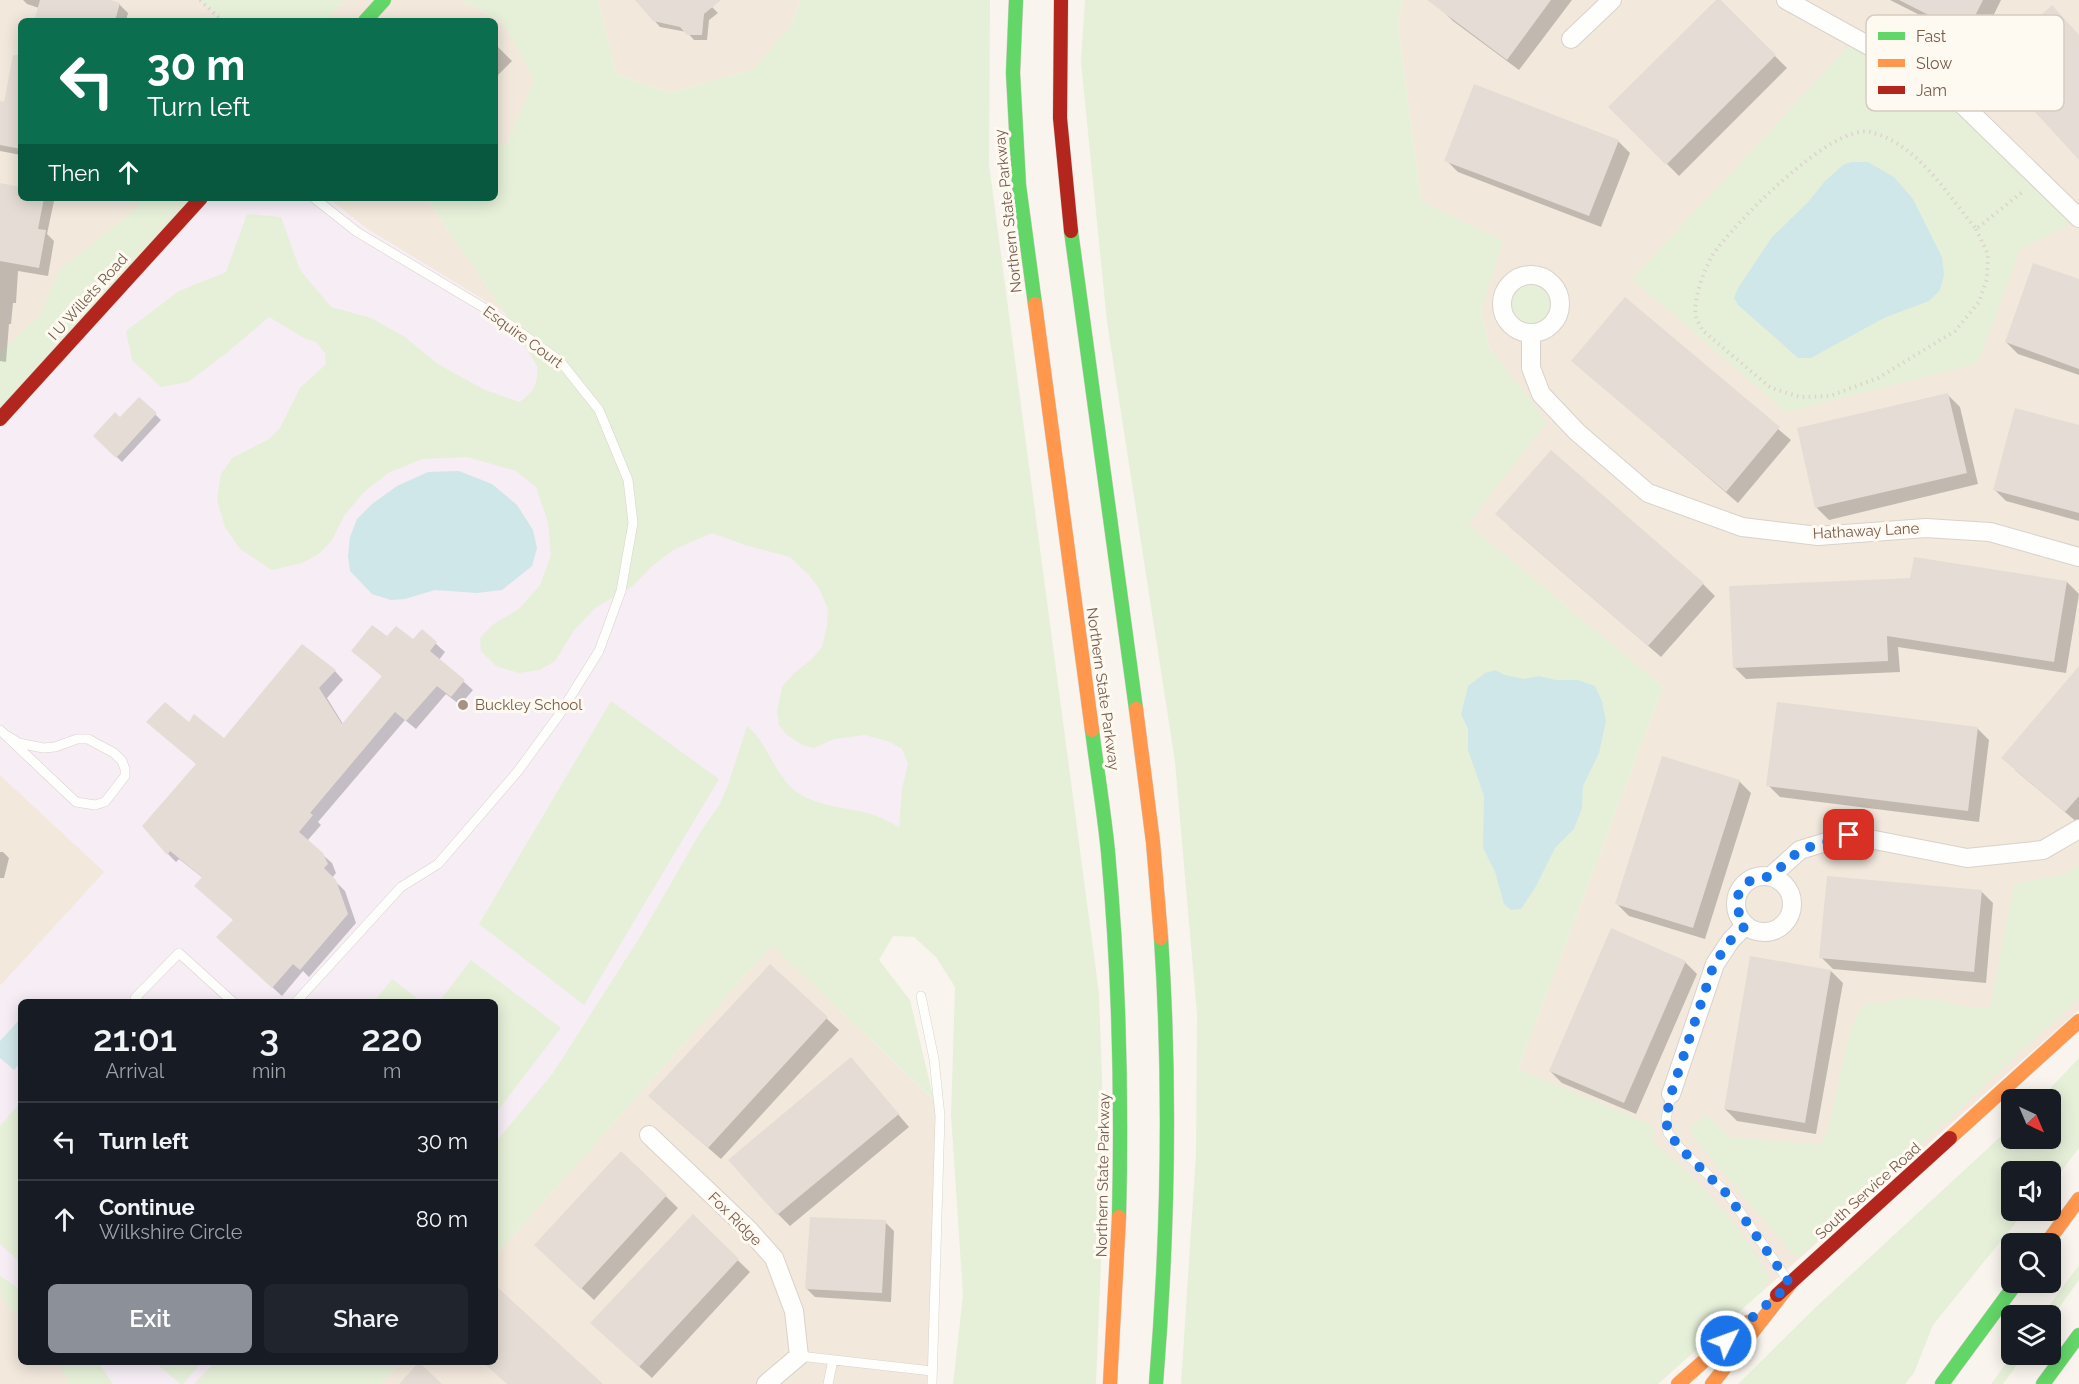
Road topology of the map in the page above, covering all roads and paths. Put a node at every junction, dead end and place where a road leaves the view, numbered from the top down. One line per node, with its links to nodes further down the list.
1 (200, 0): 7 (path)
2 (384, 0): 8 (main road)
3 (1016, 0): 42 (main road, Northern State Parkway)
4 (1061, 0): 43 (main road, Northern State Parkway)
5 (1612, 0): 9 (street)
6 (1786, 0): 10 (street)
7 (219, 18)
8 (367, 18)
9 (1571, 39)
10 (1866, 44)
11 (1969, 111): 12 (street)
12 (2039, 178): 15 (street); 16 (path)
13 (198, 201): 18 (main road, I U Willets Road)
14 (318, 201): 27 (lane, Esquire Court)
15 (2079, 218)
16 (1976, 229): 16 (path)
17 (1531, 334): 19 (street, Hathaway Lane)
18 (0, 419)
19 (2079, 557)
20 (3, 733): 20 (lane)
21 (2079, 829): 22 (street)
22 (1770, 877): 23 (street); 23 (street)
23 (1746, 925): 29 (street)
24 (921, 996): 38 (lane)
25 (136, 999): 26 (lane)
26 (230, 999)
27 (299, 999)
28 (2079, 1021): 33 (main road, South Service Road)
29 (1671, 1094): 33 (lane)
30 (649, 1135): 36 (street, Fox Ridge)
31 (2079, 1199): 32 (main road)
32 (2054, 1233)
33 (1790, 1284): 44 (main road, South Service Road); 45 (main road)
34 (2010, 1293): 46 (main road)
35 (2079, 1335): 47 (main road)
36 (799, 1356): 37 (lane); 39 (street)
37 (833, 1360): 38 (lane); 40 (lane)
38 (932, 1371): 41 (lane)
39 (766, 1384)
40 (828, 1384)
41 (932, 1384)
42 (1110, 1384)
43 (1156, 1384)
44 (1678, 1384)
45 (1712, 1384)
46 (1942, 1384)
47 (2043, 1384)

